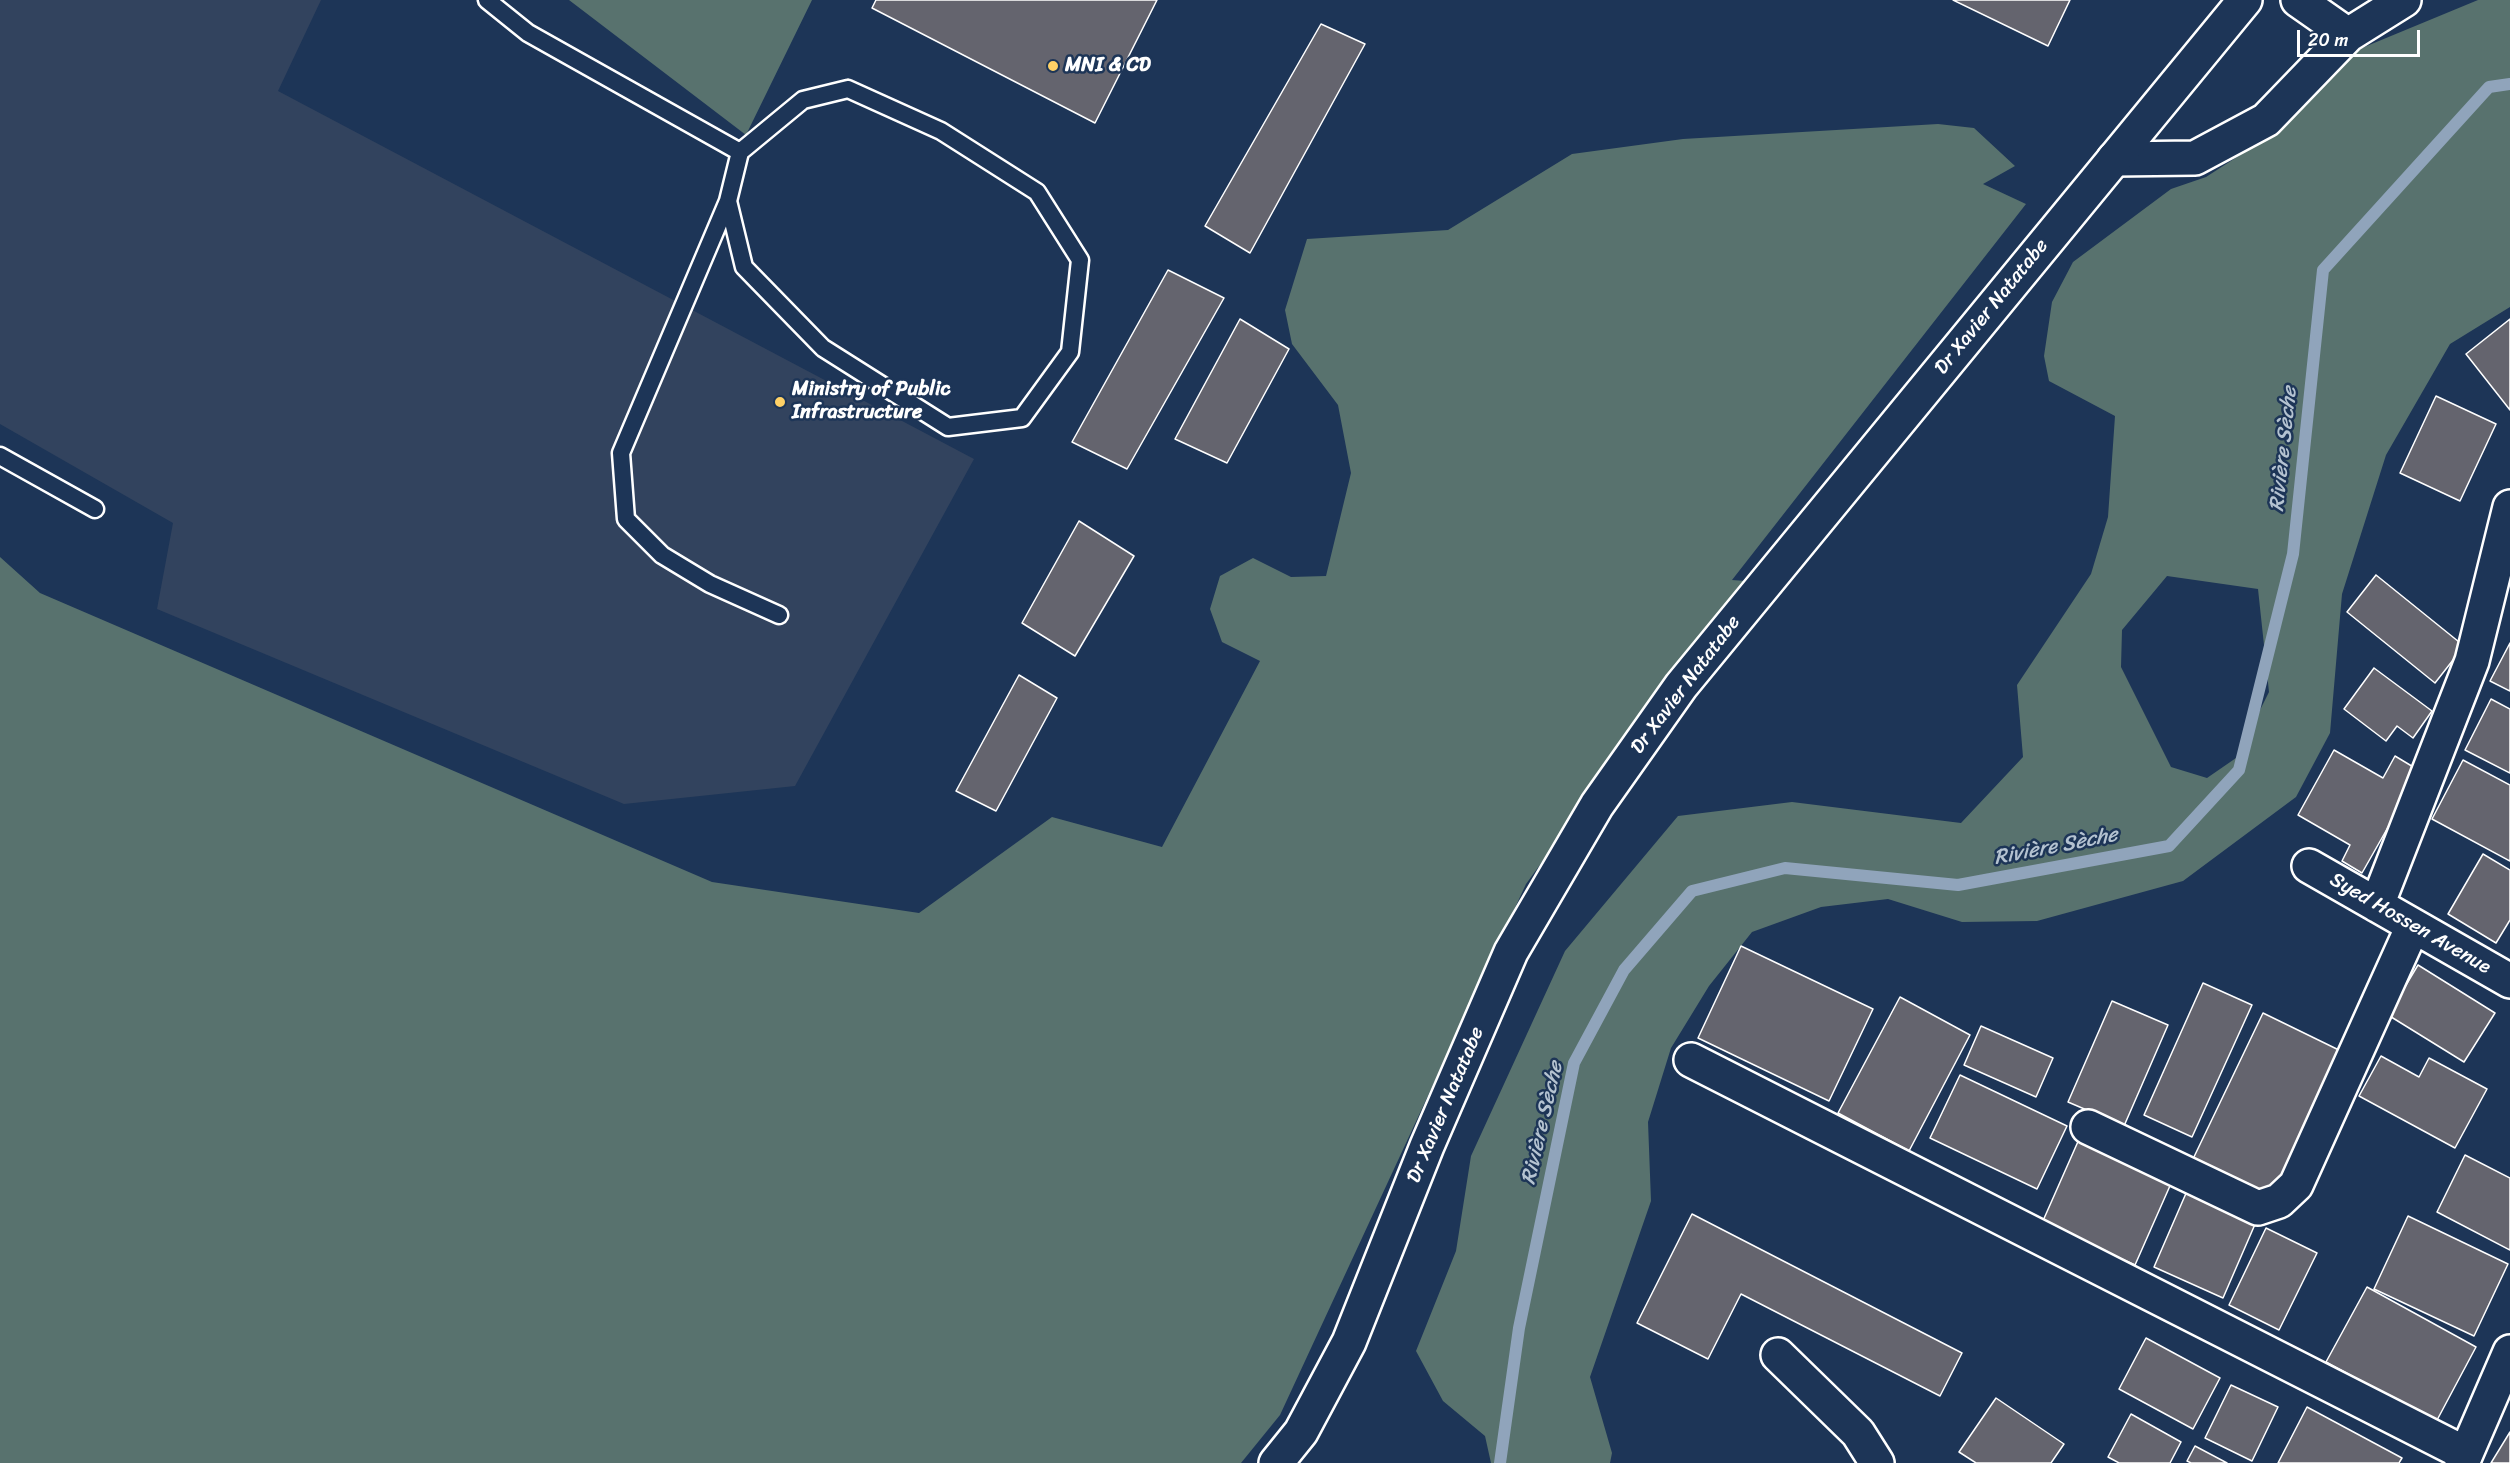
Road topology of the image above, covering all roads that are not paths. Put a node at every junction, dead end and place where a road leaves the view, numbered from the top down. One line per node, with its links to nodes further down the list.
1 (487, 0): 6 (lane)
2 (2245, 0): 7 (street, Dr Xavier Natatabe)
3 (2298, 0): 5 (street)
4 (2404, 0): 5 (street)
5 (2348, 35): 7 (street)
6 (740, 152): 8 (lane); 8 (lane)
7 (2114, 159): 22 (street, Dr Xavier Natatabe)
8 (728, 201): 12 (lane)
9 (0, 456): 11 (lane)
10 (2510, 507): 14 (street)
11 (95, 509)
12 (779, 615)
13 (2309, 866): 14 (street, Syed Hossen Avenue)
14 (2377, 905): 15 (street, Syed Hossen Avenue)
15 (2413, 926): 16 (street, Syed Hossen Avenue); 18 (street)
16 (2510, 981)
17 (1691, 1060): 21 (street)
18 (2088, 1127)
19 (2510, 1352): 21 (street)
20 (1778, 1355): 23 (street)
21 (2464, 1458)
22 (1276, 1463)
23 (1877, 1463)

